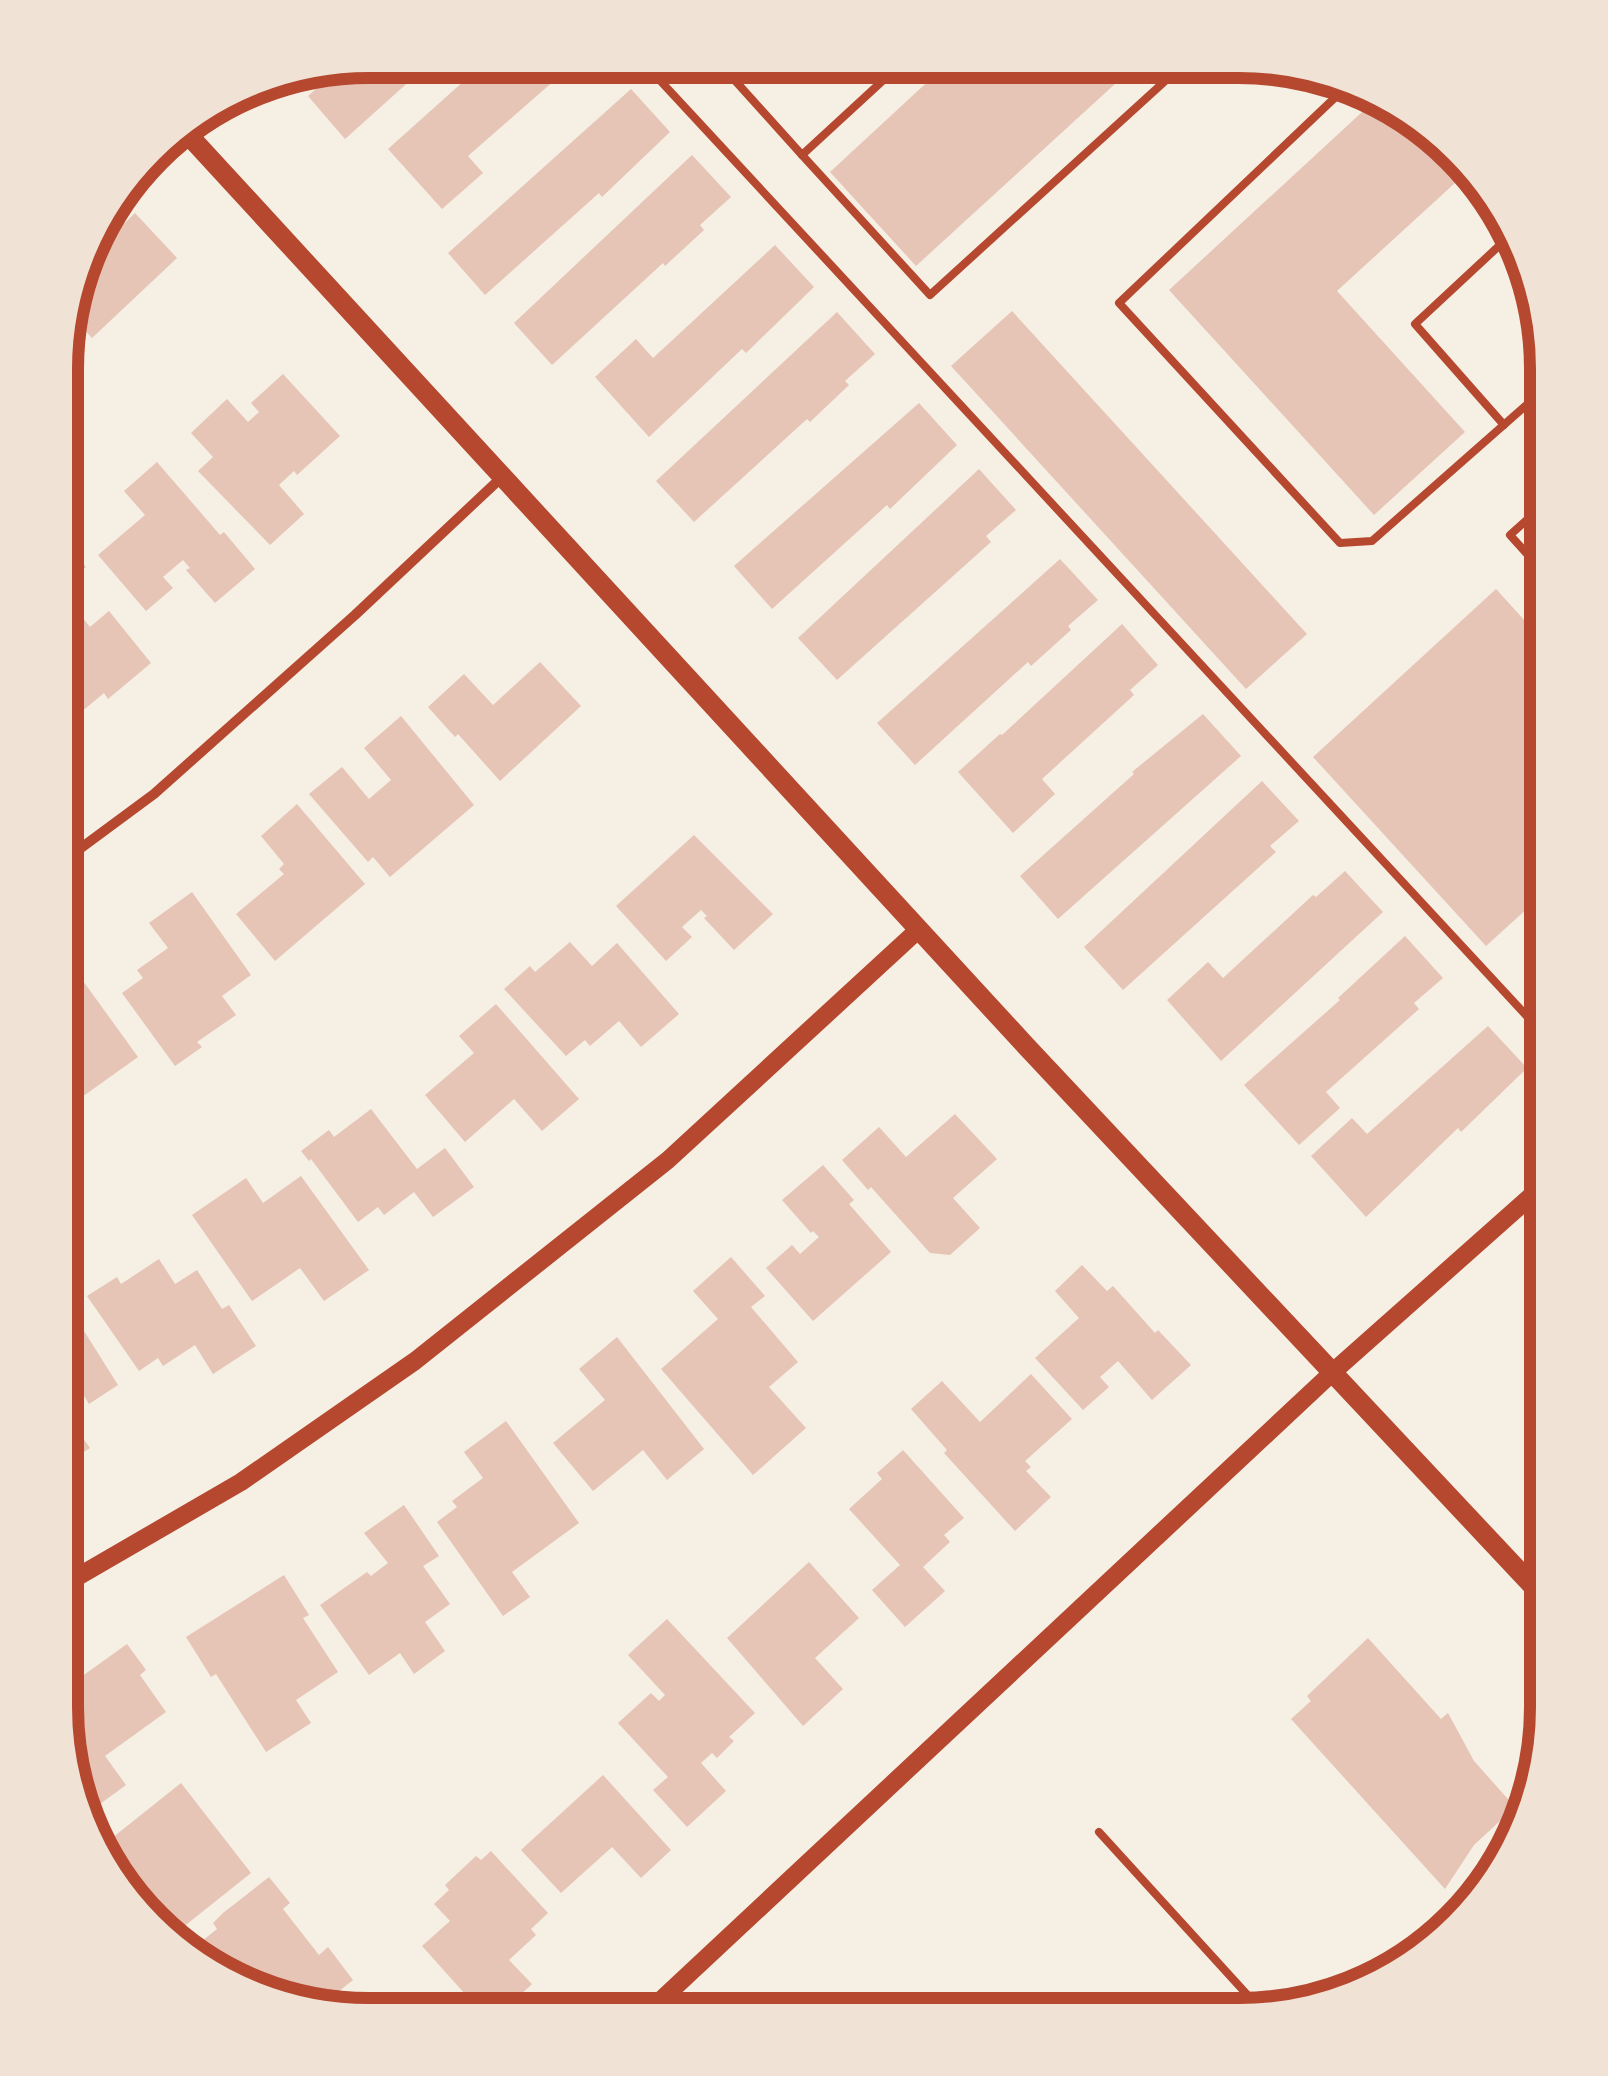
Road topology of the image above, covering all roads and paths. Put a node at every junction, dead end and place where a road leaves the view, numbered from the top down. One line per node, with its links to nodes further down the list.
1 (658, 78): 16 (lane)
2 (734, 78): 7 (lane)
3 (886, 78): 7 (lane)
4 (1168, 78): 7 (lane)
5 (1338, 95): 10 (lane)
6 (191, 138): 11 (main road)
7 (802, 155)
8 (1502, 244): 10 (lane)
9 (1530, 402): 10 (lane)
10 (1504, 424)
11 (503, 476): 14 (street); 15 (main road)
12 (1530, 518): 13 (lane)
13 (1530, 558)
14 (78, 850)
15 (918, 930): 18 (main road); 19 (street)
16 (1530, 1020)
17 (1530, 1197): 18 (street)
18 (1334, 1372): 20 (main road); 22 (street)
19 (78, 1577)
20 (1530, 1583)
21 (1099, 1832): 23 (lane)
22 (663, 1998)
23 (1250, 1998)

